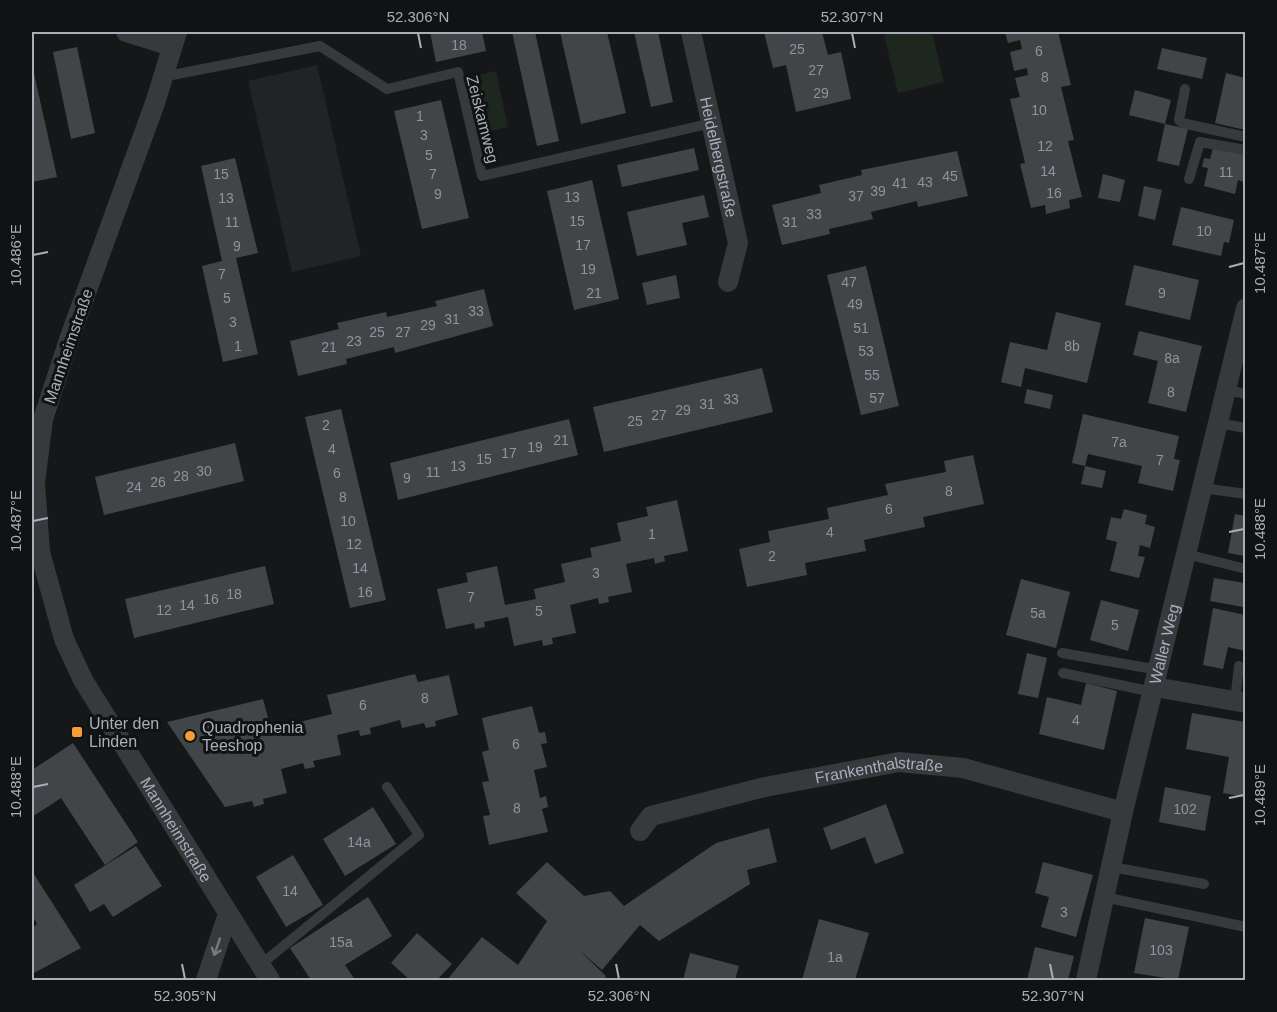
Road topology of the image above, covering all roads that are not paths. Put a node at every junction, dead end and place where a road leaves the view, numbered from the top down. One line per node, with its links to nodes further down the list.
1 (126, 32): 3 (street)
2 (691, 32): 6 (street, Heidelbergstraße)
3 (174, 39): 4 (street, Mannheimstraße)
4 (162, 77): 6 (lane, Zeiskamweg); 16 (street, Mannheimstraße)
5 (1185, 89): 7 (lane)
6 (712, 123): 10 (street, Heidelbergstraße)
7 (1245, 137)
8 (1245, 150): 9 (lane)
9 (1189, 178)
10 (728, 282)
11 (1245, 308): 12 (street, Waller Weg)
12 (1226, 390): 13 (lane); 14 (street, Waller Weg)
13 (1245, 393)
14 (1218, 423): 15 (lane); 17 (street, Waller Weg)
15 (1245, 428)
16 (33, 483): 32 (street, Mannheimstraße)
17 (1202, 488): 18 (lane); 19 (street, Waller Weg)
18 (1245, 494)
19 (1186, 554): 20 (lane); 24 (street, Waller Weg)
20 (1245, 569)
21 (1062, 653): 24 (lane)
22 (1239, 666): 25 (lane)
23 (1063, 674): 24 (lane)
24 (1156, 683): 25 (street); 27 (street, Waller Weg)
25 (1240, 702)
26 (387, 787): 34 (lane)
27 (1123, 812): 28 (street, Frankenthalstraße); 29 (street, Waller Weg)
28 (640, 831)
29 (1112, 867): 30 (lane); 31 (street, Waller Weg)
30 (1204, 884)
31 (1104, 897): 33 (lane); 36 (street, Waller Weg)
32 (228, 914): 34 (street, Mannheimstraße); 35 (street, one-way to 35)
33 (1245, 927)
34 (265, 974)
35 (206, 981)
36 (1086, 981)

